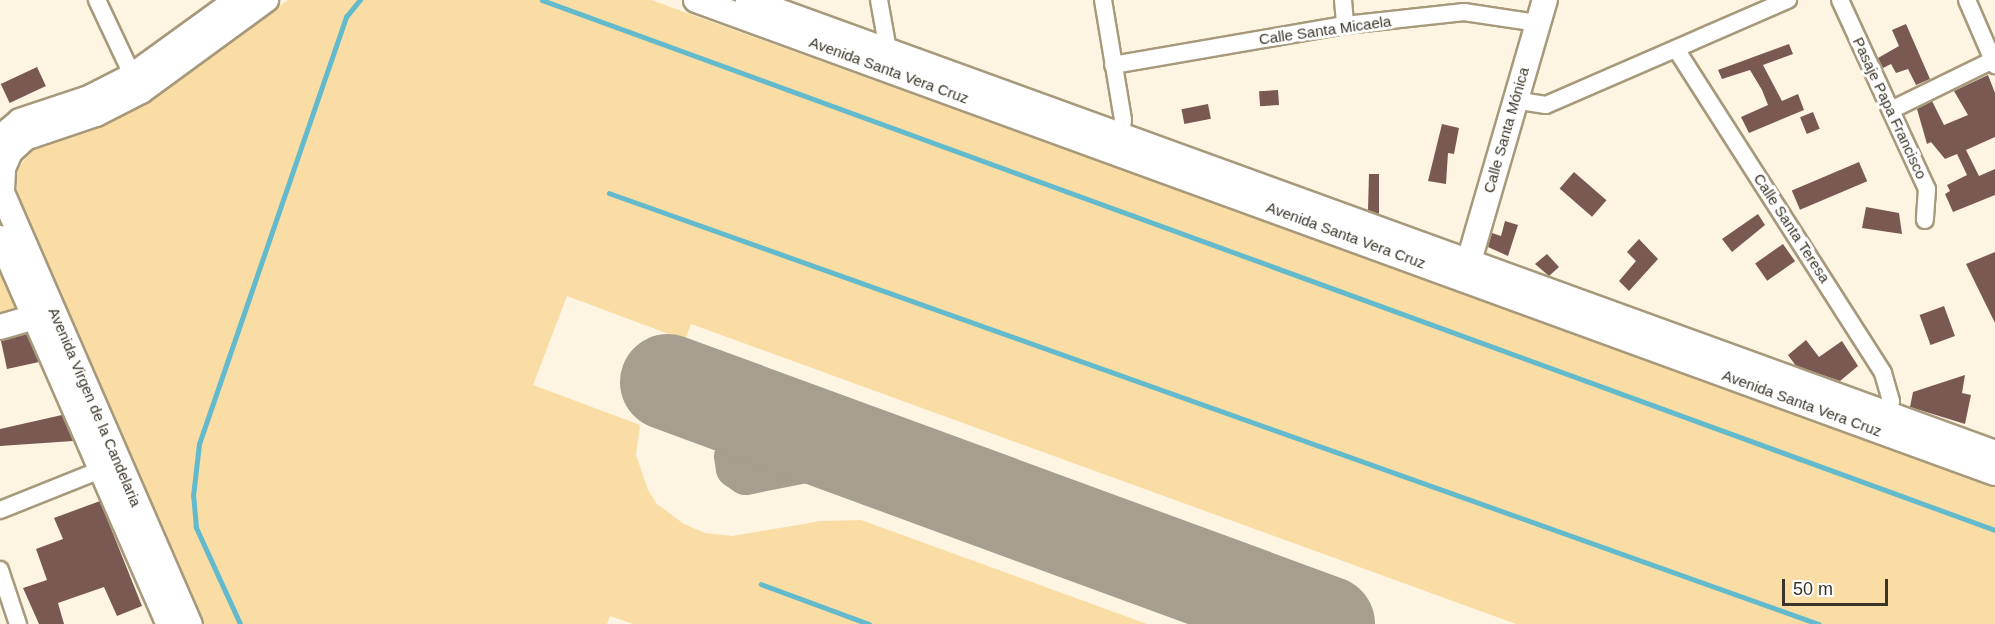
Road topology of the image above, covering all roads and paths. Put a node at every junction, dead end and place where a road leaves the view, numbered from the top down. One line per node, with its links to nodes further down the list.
1 (97, 0): 19 (street)
2 (237, 0): 19 (main road)
3 (266, 0): 19 (main road)
4 (696, 0): 34 (main road, Avenida Santa Vera Cruz)
5 (879, 0): 16 (street)
6 (1103, 0): 18 (street)
7 (1343, 0): 14 (street)
8 (1545, 0): 13 (main road, Calle Santa Mónica)
9 (1788, 0): 15 (street)
10 (1840, 0): 21 (street, Pasaje Papa Francisco)
11 (1967, 0): 17 (street)
12 (757, 2): 16 (main road, Avenida Santa Vera Cruz)
13 (1538, 23): 14 (street, Calle Santa Micaela); 20 (main road, Calle Santa Mónica)
14 (1345, 25): 18 (street, Calle Santa Micaela)
15 (1676, 49): 20 (street); 31 (street, Calle Santa Teresa)
16 (888, 50): 23 (main road, Avenida Santa Vera Cruz)
17 (1994, 62): 21 (street)
18 (1113, 65): 23 (street)
19 (136, 83): 22 (main road); 25 (main road)
20 (1514, 100): 28 (main road, Calle Santa Mónica)
21 (1891, 110): 26 (street, Pasaje Papa Francisco)
22 (10, 123): 24 (main road)
23 (1121, 134): 28 (main road, Avenida Santa Vera Cruz)
24 (0, 138)
25 (1, 189): 29 (main road, Avenida Virgen de la Candelaria)
26 (1925, 220)
27 (0, 238): 29 (main road, Avenida Virgen de la Candelaria)
28 (1469, 261): 31 (main road, Avenida Santa Vera Cruz)
29 (44, 315): 30 (main road); 33 (main road, Avenida Virgen de la Candelaria)
30 (0, 327)
31 (1887, 414): 32 (main road, Avenida Santa Vera Cruz)
32 (1995, 453)
33 (109, 466): 35 (street); 38 (main road, Avenida Virgen de la Candelaria); 39 (main road, Avenida Virgen de la Candelaria)
34 (1995, 473)
35 (0, 510)
36 (0, 570): 37 (street)
37 (18, 624)
38 (169, 624)
39 (190, 624)

